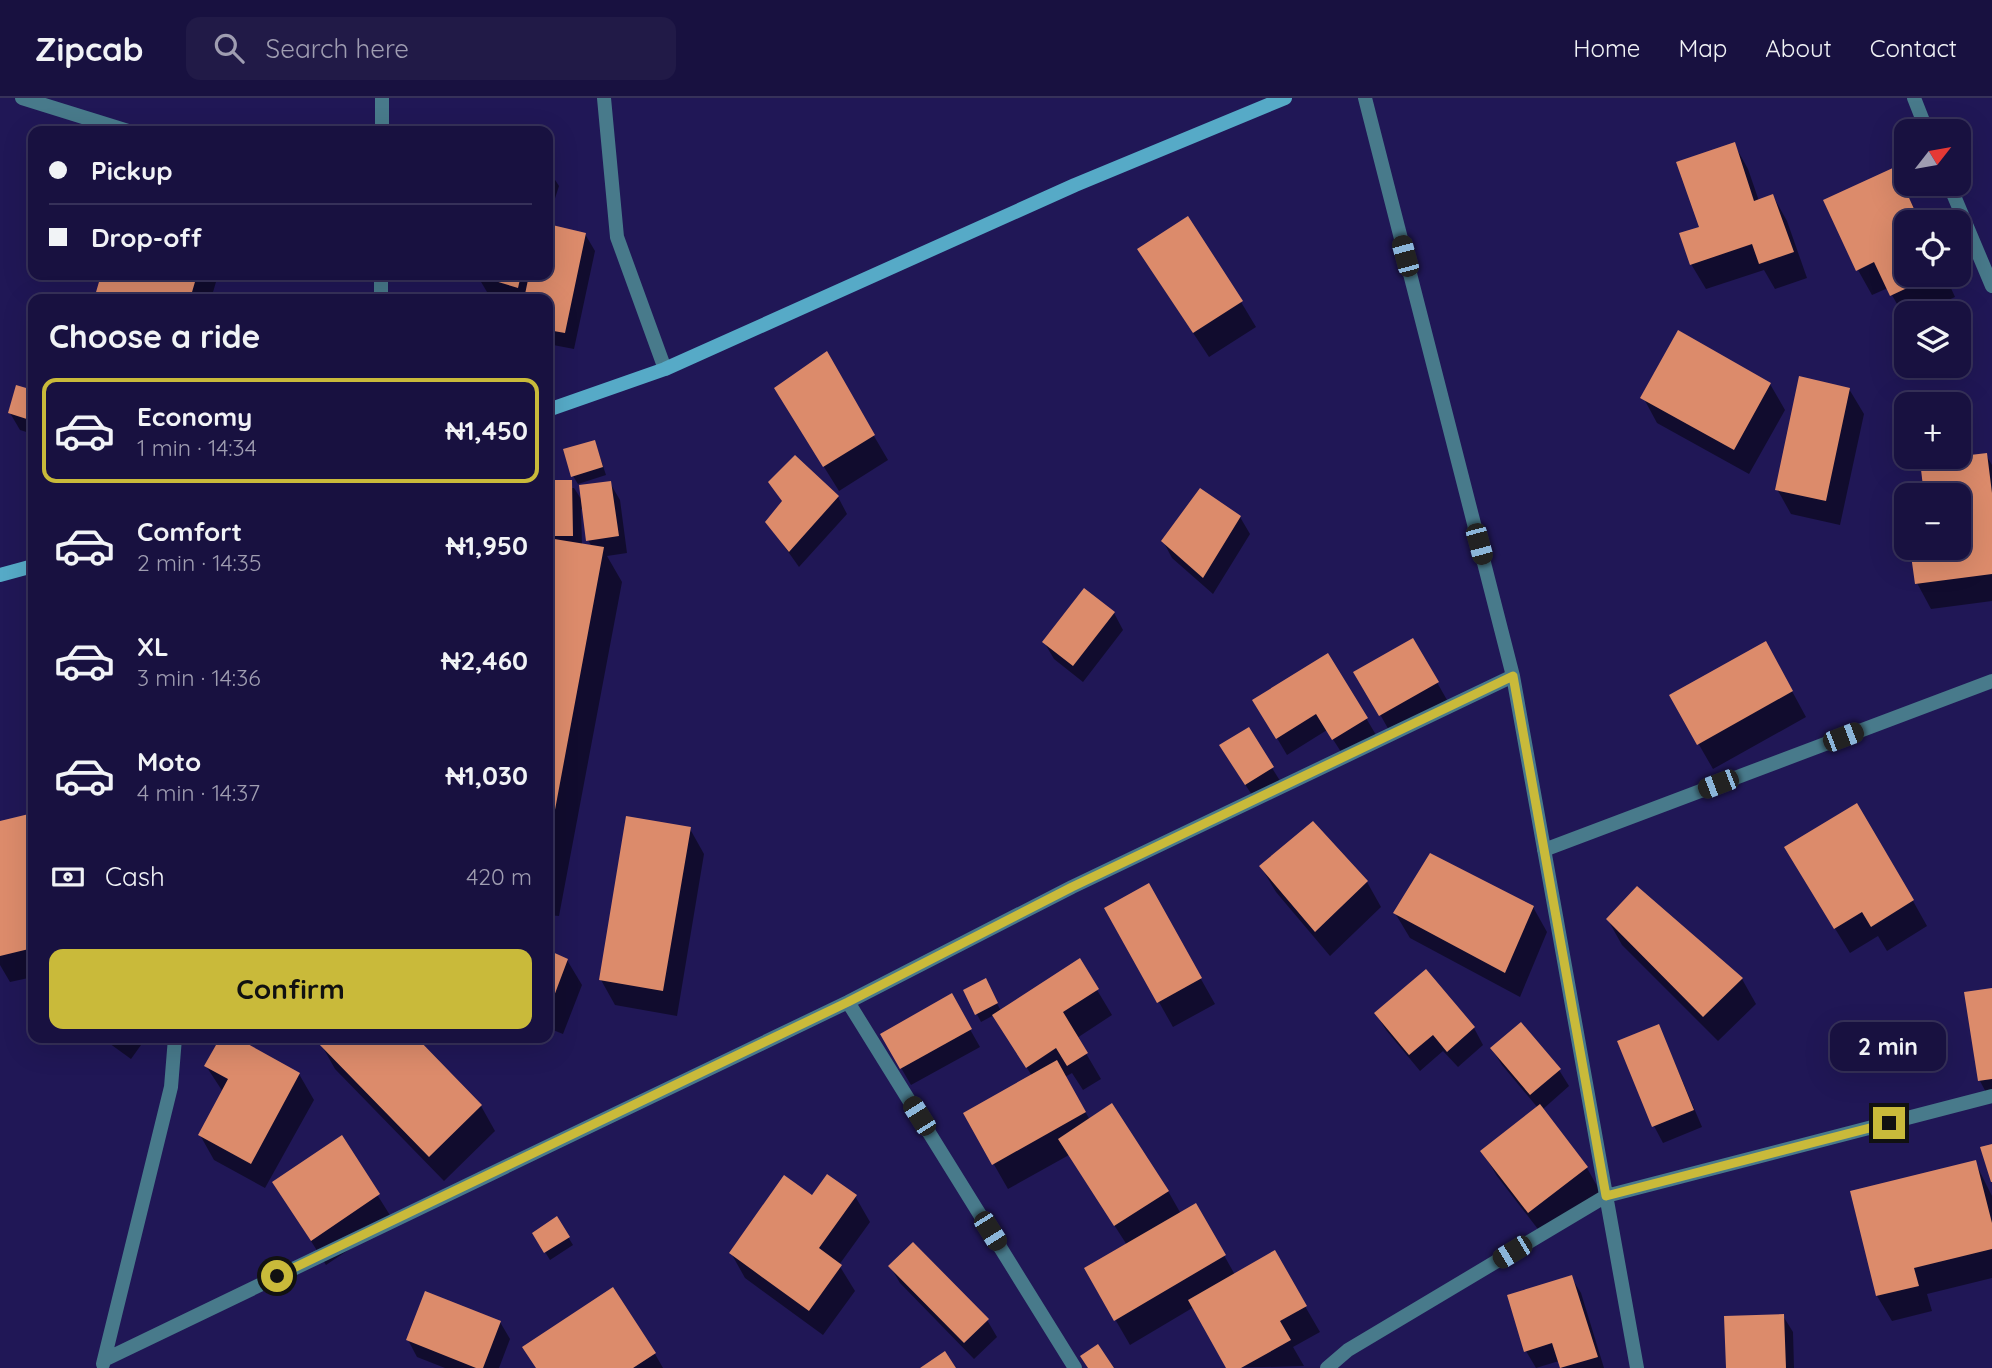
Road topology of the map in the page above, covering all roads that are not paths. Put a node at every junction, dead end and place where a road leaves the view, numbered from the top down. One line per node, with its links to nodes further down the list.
1 (22, 98): 8 (street)
2 (382, 98): 9 (street)
3 (604, 98): 12 (street)
4 (1283, 98): 12 (street)
5 (1365, 98): 16 (street)
6 (1914, 98): 7 (street)
7 (1922, 119)
8 (112, 126)
9 (382, 126)
10 (1954, 196): 11 (street)
11 (1992, 286)
12 (665, 369): 13 (street)
13 (553, 408)
14 (28, 567): 15 (street)
15 (0, 575)
16 (1513, 676): 18 (street); 19 (street)
17 (1992, 681): 18 (street)
18 (1544, 850): 22 (street)
19 (848, 1002): 23 (street); 24 (street)
20 (174, 1043): 23 (street)
21 (1992, 1096): 22 (street)
22 (1606, 1196): 25 (street); 26 (street)
23 (103, 1364)
24 (1075, 1368)
25 (1327, 1368)
26 (1637, 1368)

